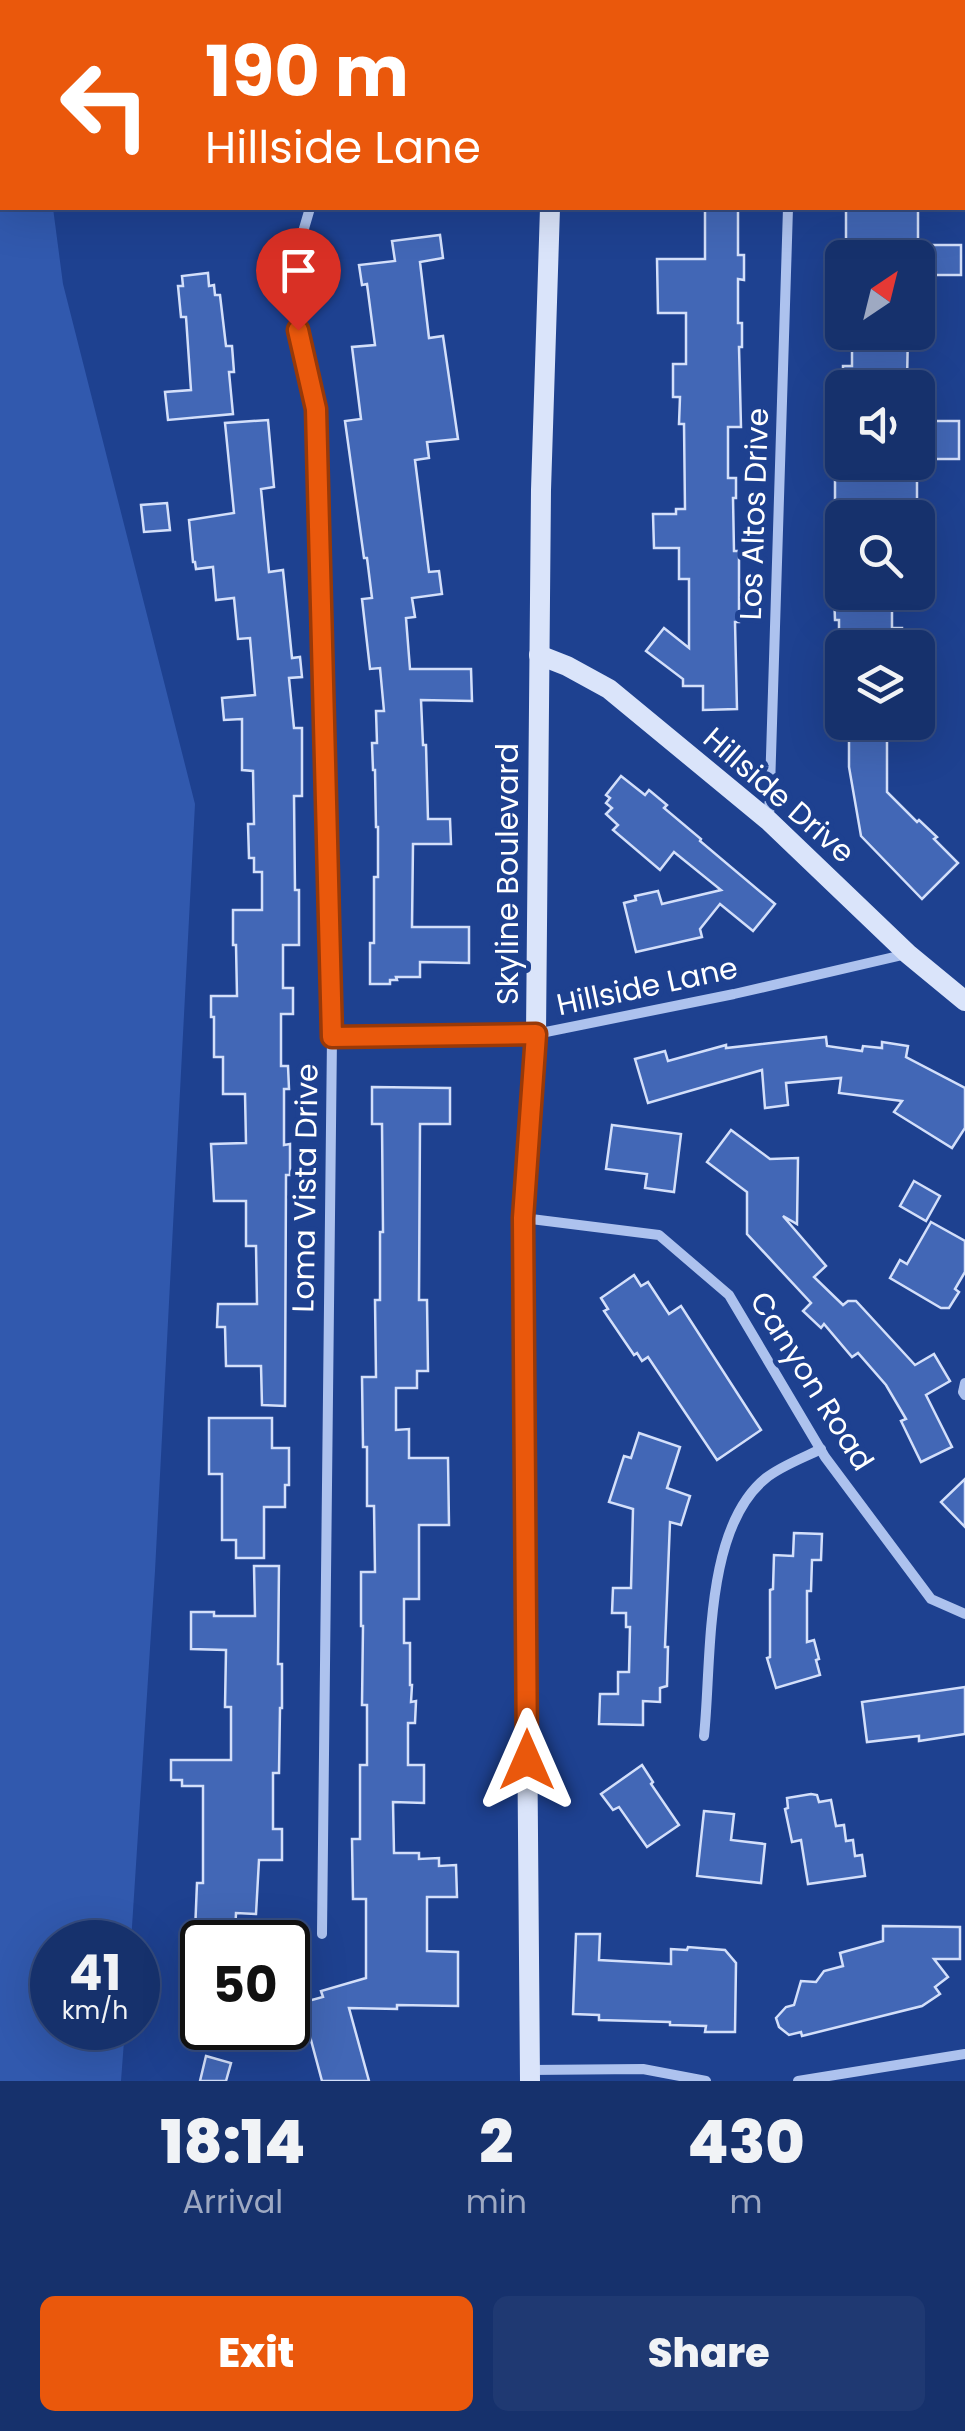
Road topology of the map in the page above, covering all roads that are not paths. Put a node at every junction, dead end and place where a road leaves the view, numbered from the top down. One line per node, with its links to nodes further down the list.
1 (309, 210): 9 (street, Loma Vista Drive)
2 (550, 210): 4 (main road, Skyline Boulevard)
3 (788, 210): 5 (street, Los Altos Drive)
4 (538, 655): 5 (main road, Hillside Drive); 8 (main road, Skyline Boulevard)
5 (769, 821): 6 (main road, Hillside Drive)
6 (908, 954): 7 (main road, Hillside Drive); 8 (street, Hillside Lane)
7 (965, 1001)
8 (536, 1034): 9 (street, Hillside Lane); 10 (main road, Skyline Boulevard)
9 (332, 1037): 16 (street, Loma Vista Drive)
10 (523, 1218): 13 (street, Canyon Road); 18 (main road, Skyline Boulevard)
11 (965, 1383): 12 (street)
12 (965, 1395)
13 (821, 1449): 14 (street, Canyon Road); 15 (street)
14 (965, 1614)
15 (704, 1736)
16 (322, 1934)
17 (965, 2054): 20 (street)
18 (530, 2075): 19 (street)
19 (706, 2081)
20 (798, 2081)

